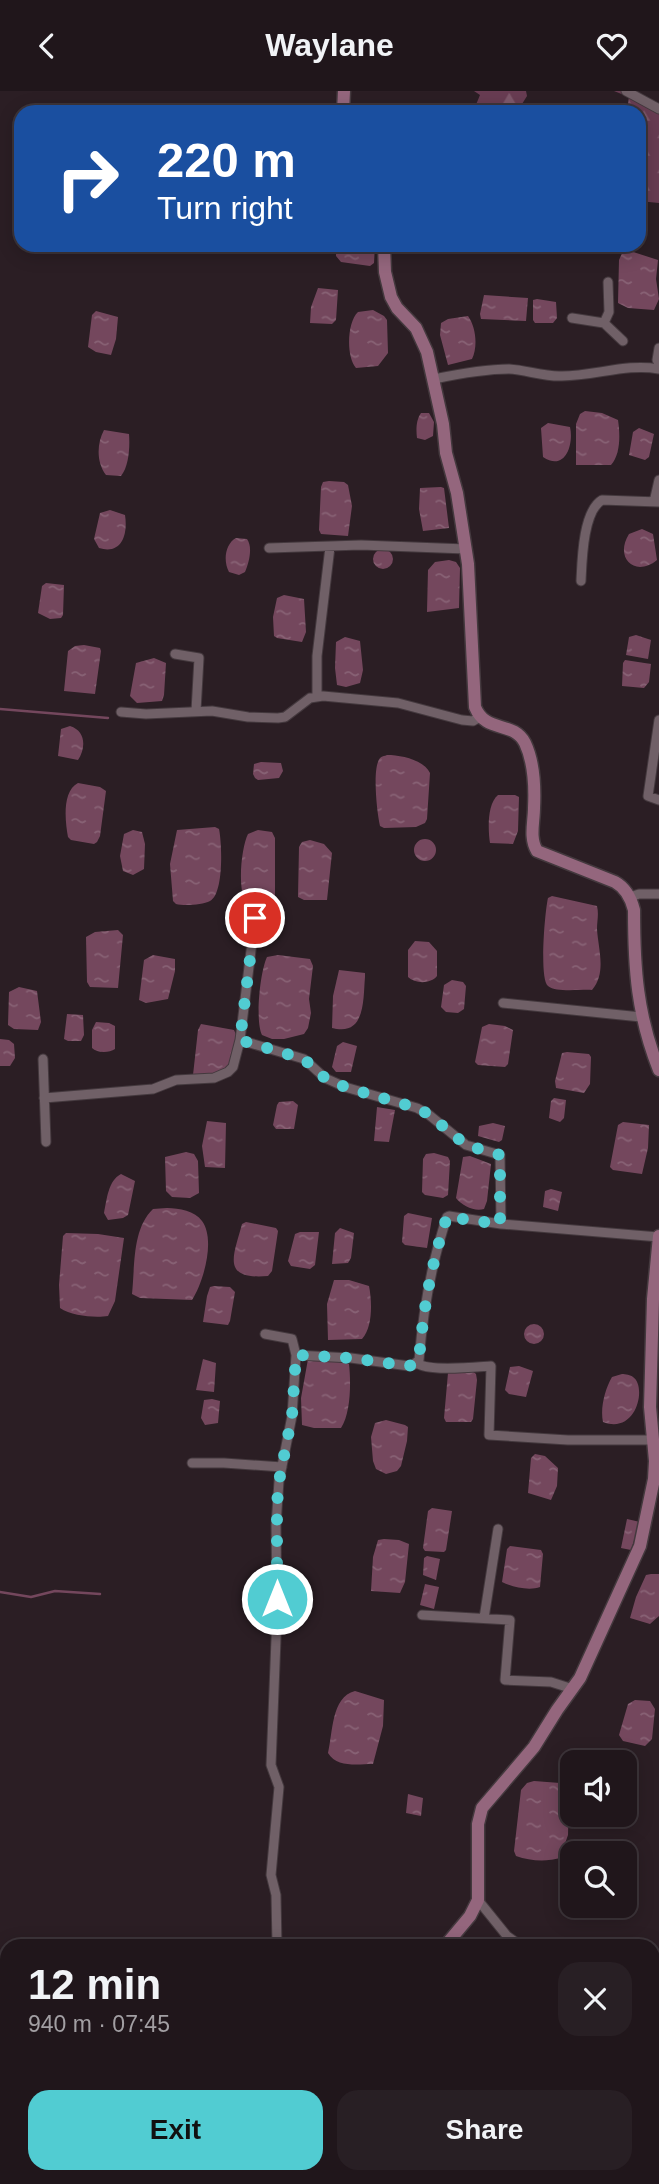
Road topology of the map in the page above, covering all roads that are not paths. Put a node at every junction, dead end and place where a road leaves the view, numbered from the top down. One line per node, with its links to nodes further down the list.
1 (626, 91): 2 (street)
2 (659, 109)
3 (384, 252): 11 (main road)
4 (608, 282): 6 (street)
5 (572, 318): 6 (street)
6 (604, 323): 7 (street)
7 (623, 341)
8 (659, 348): 9 (street)
9 (659, 362)
10 (659, 369): 11 (street)
11 (434, 379): 16 (main road)
12 (659, 480): 13 (street)
13 (657, 502): 17 (street)
14 (330, 547): 15 (street); 16 (street); 19 (street)
15 (269, 548)
16 (466, 549): 22 (main road)
17 (581, 581)
18 (175, 654): 20 (street)
19 (317, 696): 20 (street); 22 (street)
20 (196, 711): 21 (street)
21 (121, 712)
22 (480, 717): 26 (main road)
23 (659, 720): 24 (street)
24 (659, 800)
25 (659, 894): 26 (street)
26 (630, 897): 29 (main road)
27 (255, 918): 31 (street)
28 (503, 1003): 29 (street)
29 (641, 1017): 30 (main road)
30 (653, 1039): 33 (main road)
31 (240, 1040): 34 (street); 36 (street)
32 (43, 1059): 34 (street)
33 (659, 1070)
34 (44, 1098): 35 (street)
35 (46, 1142)
36 (500, 1224): 37 (street); 40 (street)
37 (659, 1236): 41 (main road)
38 (265, 1334): 39 (street)
39 (296, 1355): 40 (street); 43 (street)
40 (416, 1363): 41 (street)
41 (653, 1440): 47 (main road)
42 (192, 1463): 43 (street)
43 (282, 1467): 49 (street)
44 (498, 1529): 46 (street)
45 (422, 1615): 46 (street)
46 (484, 1618): 47 (street)
47 (573, 1689): 48 (main road)
48 (478, 1900): 50 (main road); 51 (street)
49 (277, 1939)
50 (451, 1939)
51 (512, 1939)

